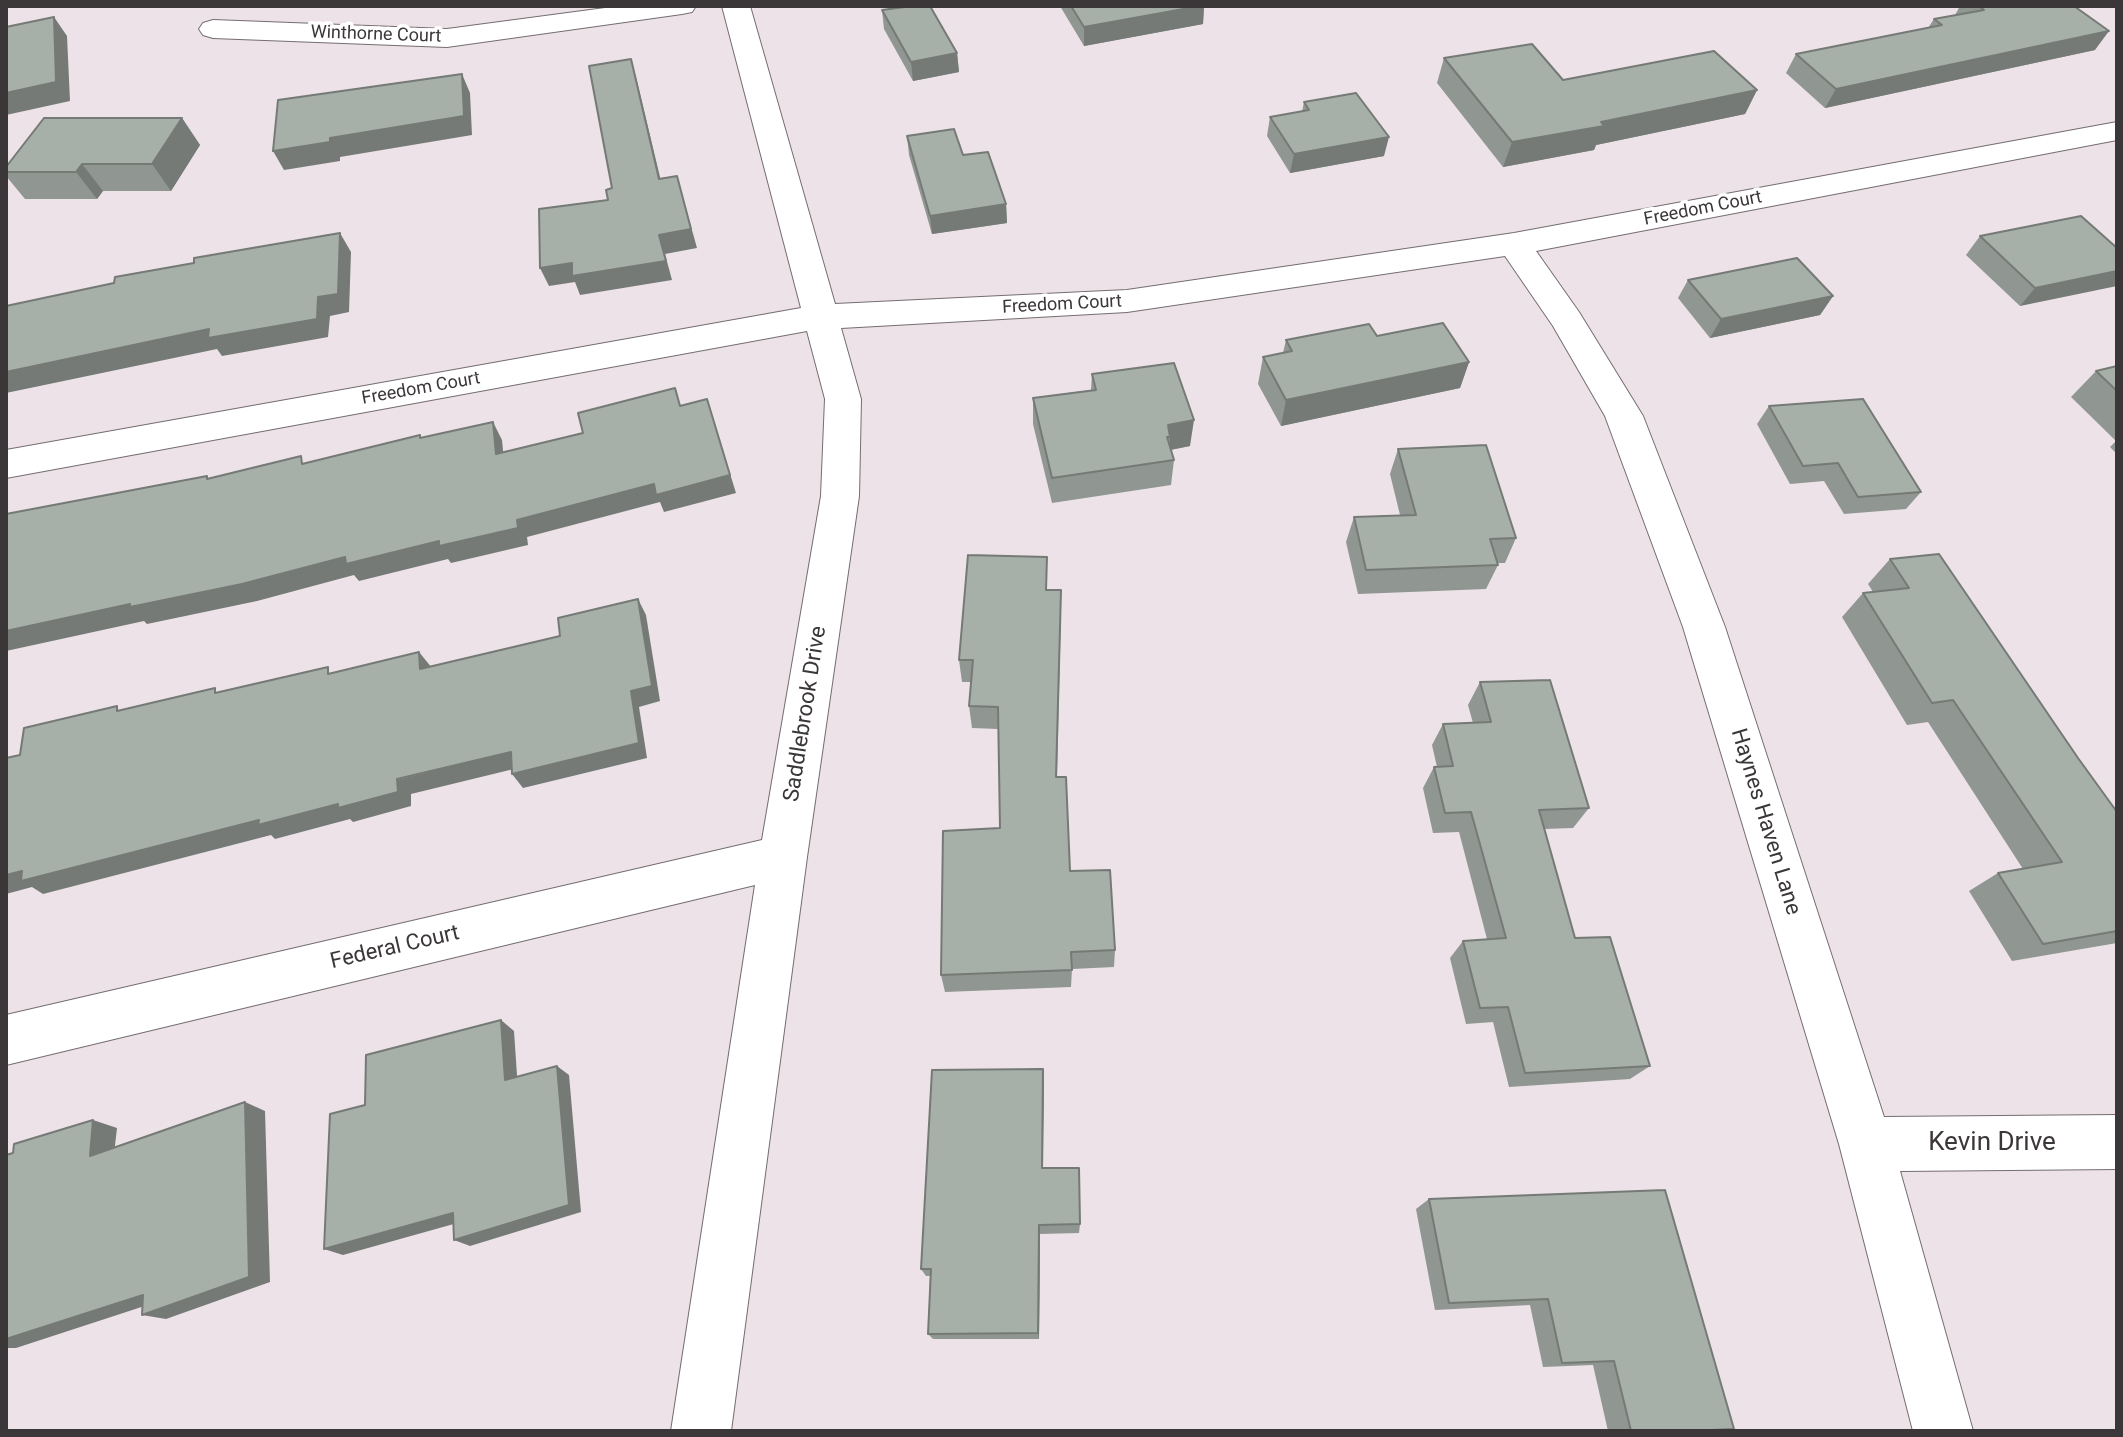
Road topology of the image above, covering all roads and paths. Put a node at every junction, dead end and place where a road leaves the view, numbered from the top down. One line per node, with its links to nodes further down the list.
1 (682, 6): 3 (street, Winthorne Court)
2 (736, 6): 7 (street, Saddlebrook Drive)
3 (213, 29)
4 (2100, 134): 5 (street); 6 (street, Freedom Court)
5 (2117, 165)
6 (1514, 244): 7 (street, Freedom Court); 12 (street, Haynes Haven Lane)
7 (819, 317): 8 (street, Freedom Court); 9 (street, Saddlebrook Drive)
8 (6, 464)
9 (783, 857): 10 (street, Federal Court); 13 (street, Saddlebrook Drive)
10 (6, 1040)
11 (2117, 1142): 12 (street, Kevin Drive)
12 (1866, 1144): 14 (street, Haynes Haven Lane)
13 (701, 1431)
14 (1943, 1431)

